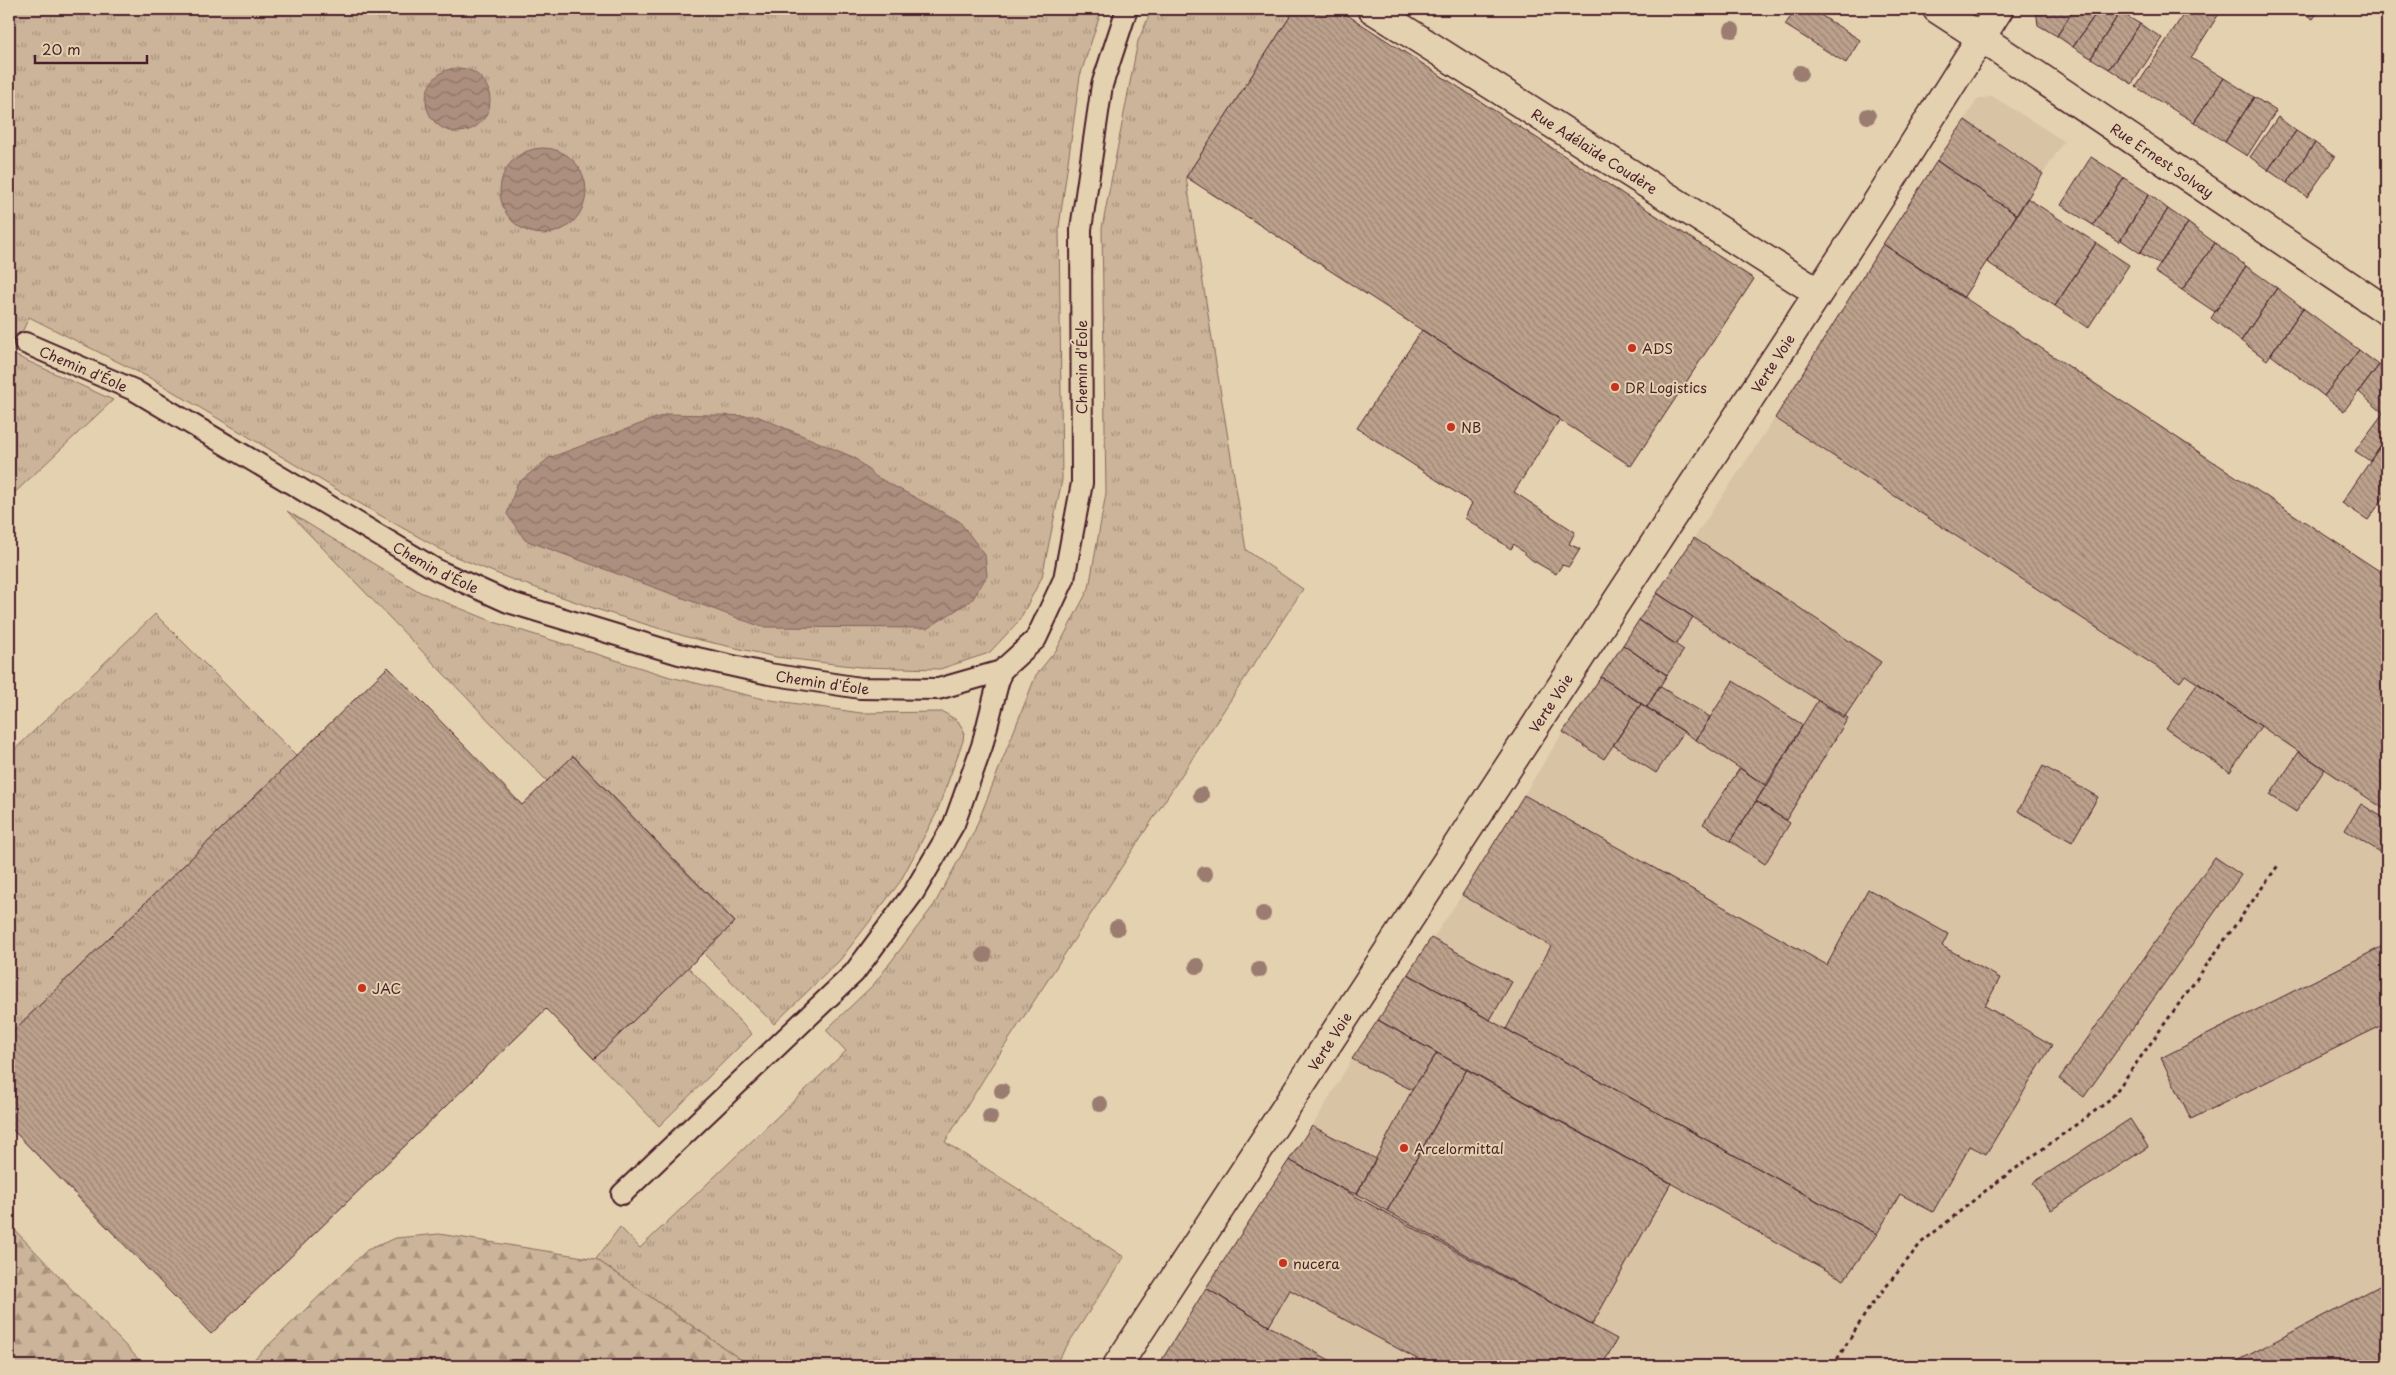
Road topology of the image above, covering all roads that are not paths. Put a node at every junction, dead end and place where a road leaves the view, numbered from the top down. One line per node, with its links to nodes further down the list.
1 (1127, 9): 9 (lane, Chemin d'Éole)
2 (1372, 9): 6 (street, Rue Adélaïde Coudère)
3 (1937, 9): 5 (street, Rue Ernest Solvay)
4 (1999, 9): 5 (street, Verte Voie)
5 (1980, 37): 6 (street, Verte Voie); 7 (street, Rue Ernest Solvay)
6 (1817, 292): 11 (street, Verte Voie)
7 (2387, 311)
8 (25, 343): 9 (lane, Chemin d'Éole)
9 (1001, 671): 10 (lane)
10 (622, 1194)
11 (1117, 1366)

